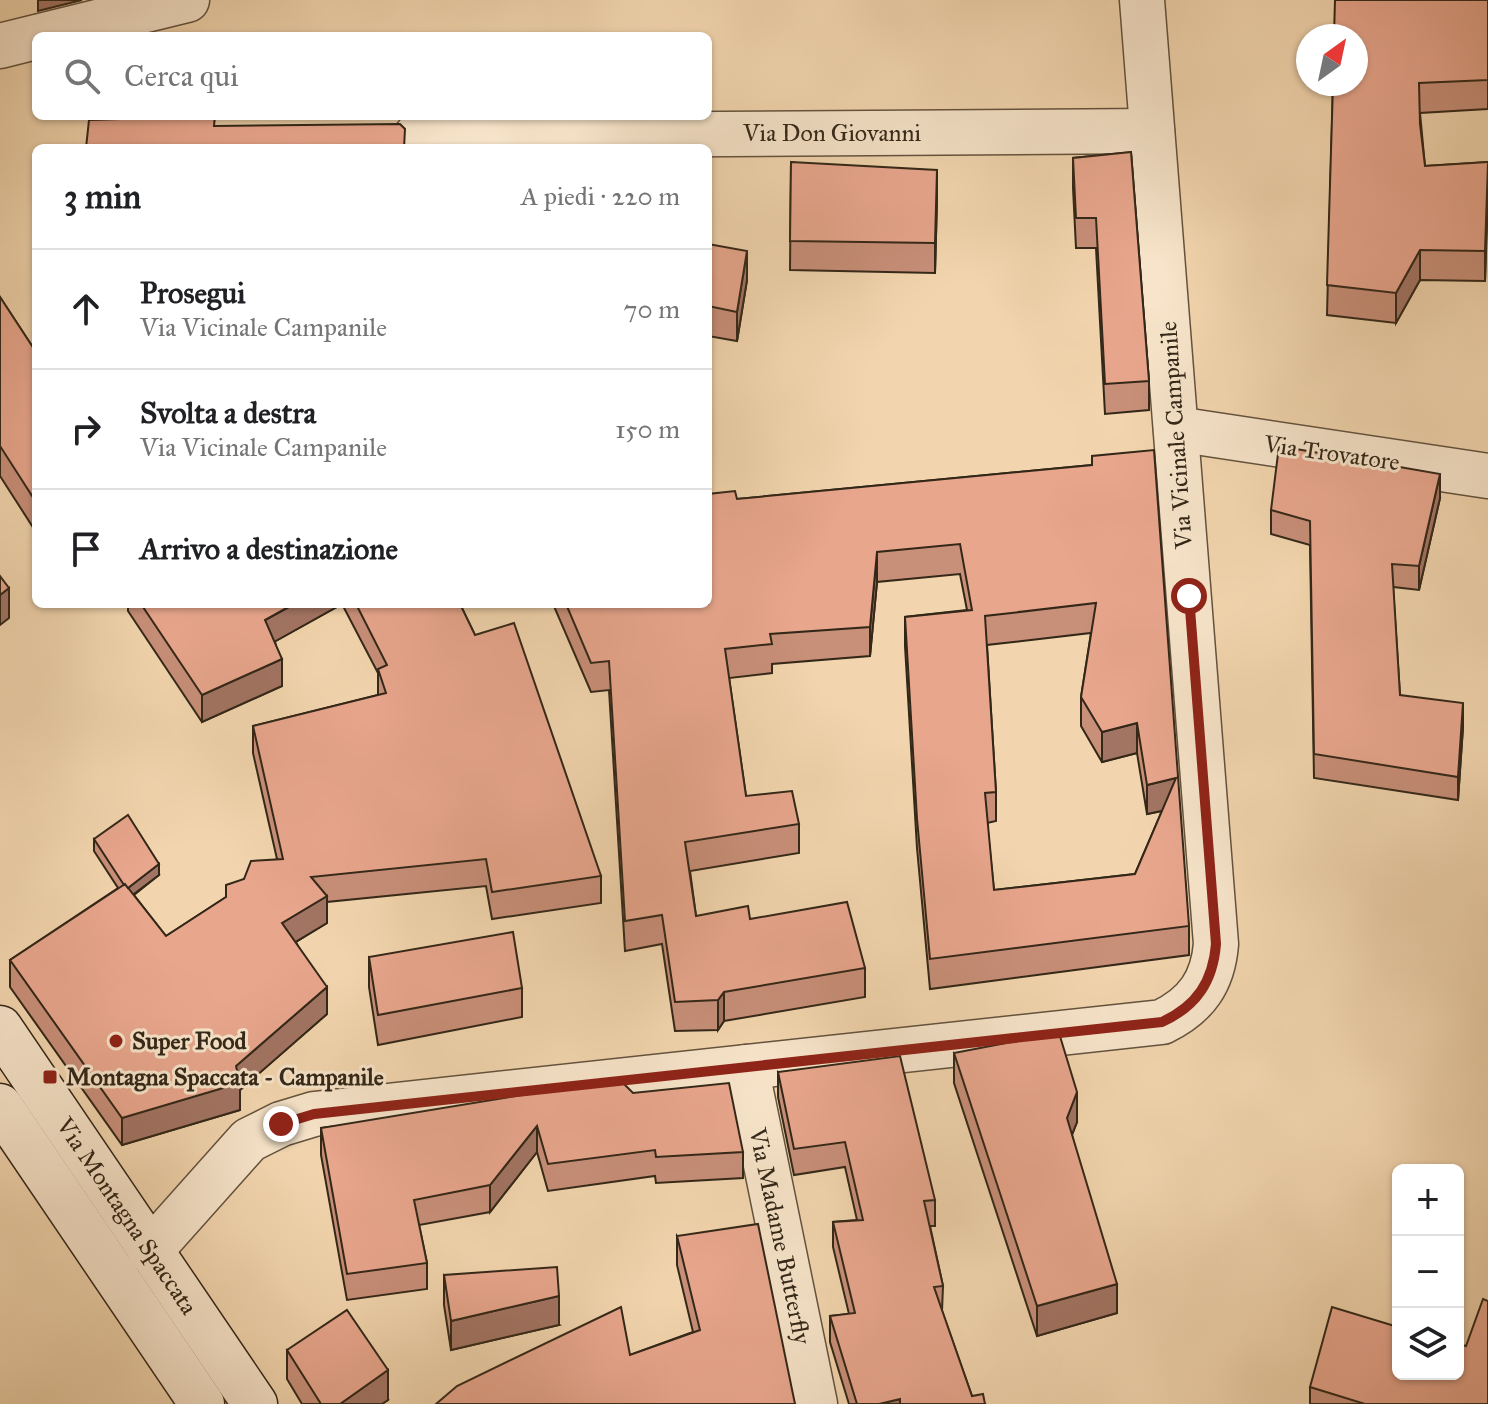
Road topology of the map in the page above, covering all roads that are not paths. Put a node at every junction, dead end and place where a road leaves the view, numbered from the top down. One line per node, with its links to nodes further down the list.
1 (187, 0): 3 (street)
2 (1142, 0): 6 (street, Via Vicinale Campanile)
3 (55, 32)
4 (32, 38): 5 (street)
5 (0, 46)
6 (1152, 131): 7 (street, Via Don Giovanni); 8 (street, Via Vicinale Campanile)
7 (416, 136)
8 (1176, 429): 9 (street, Via Trovatore); 11 (street, Via Vicinale Campanile)
9 (1488, 476)
10 (0, 1028): 13 (street, Via Montagna Spaccata)
11 (746, 1067): 13 (street, Via Vicinale Campanile); 16 (street, Via Madame Butterfly)
12 (0, 1106): 14 (street, Via Montagna Spaccata)
13 (150, 1251): 15 (street, Via Montagna Spaccata)
14 (202, 1404)
15 (255, 1404)
16 (815, 1404)

